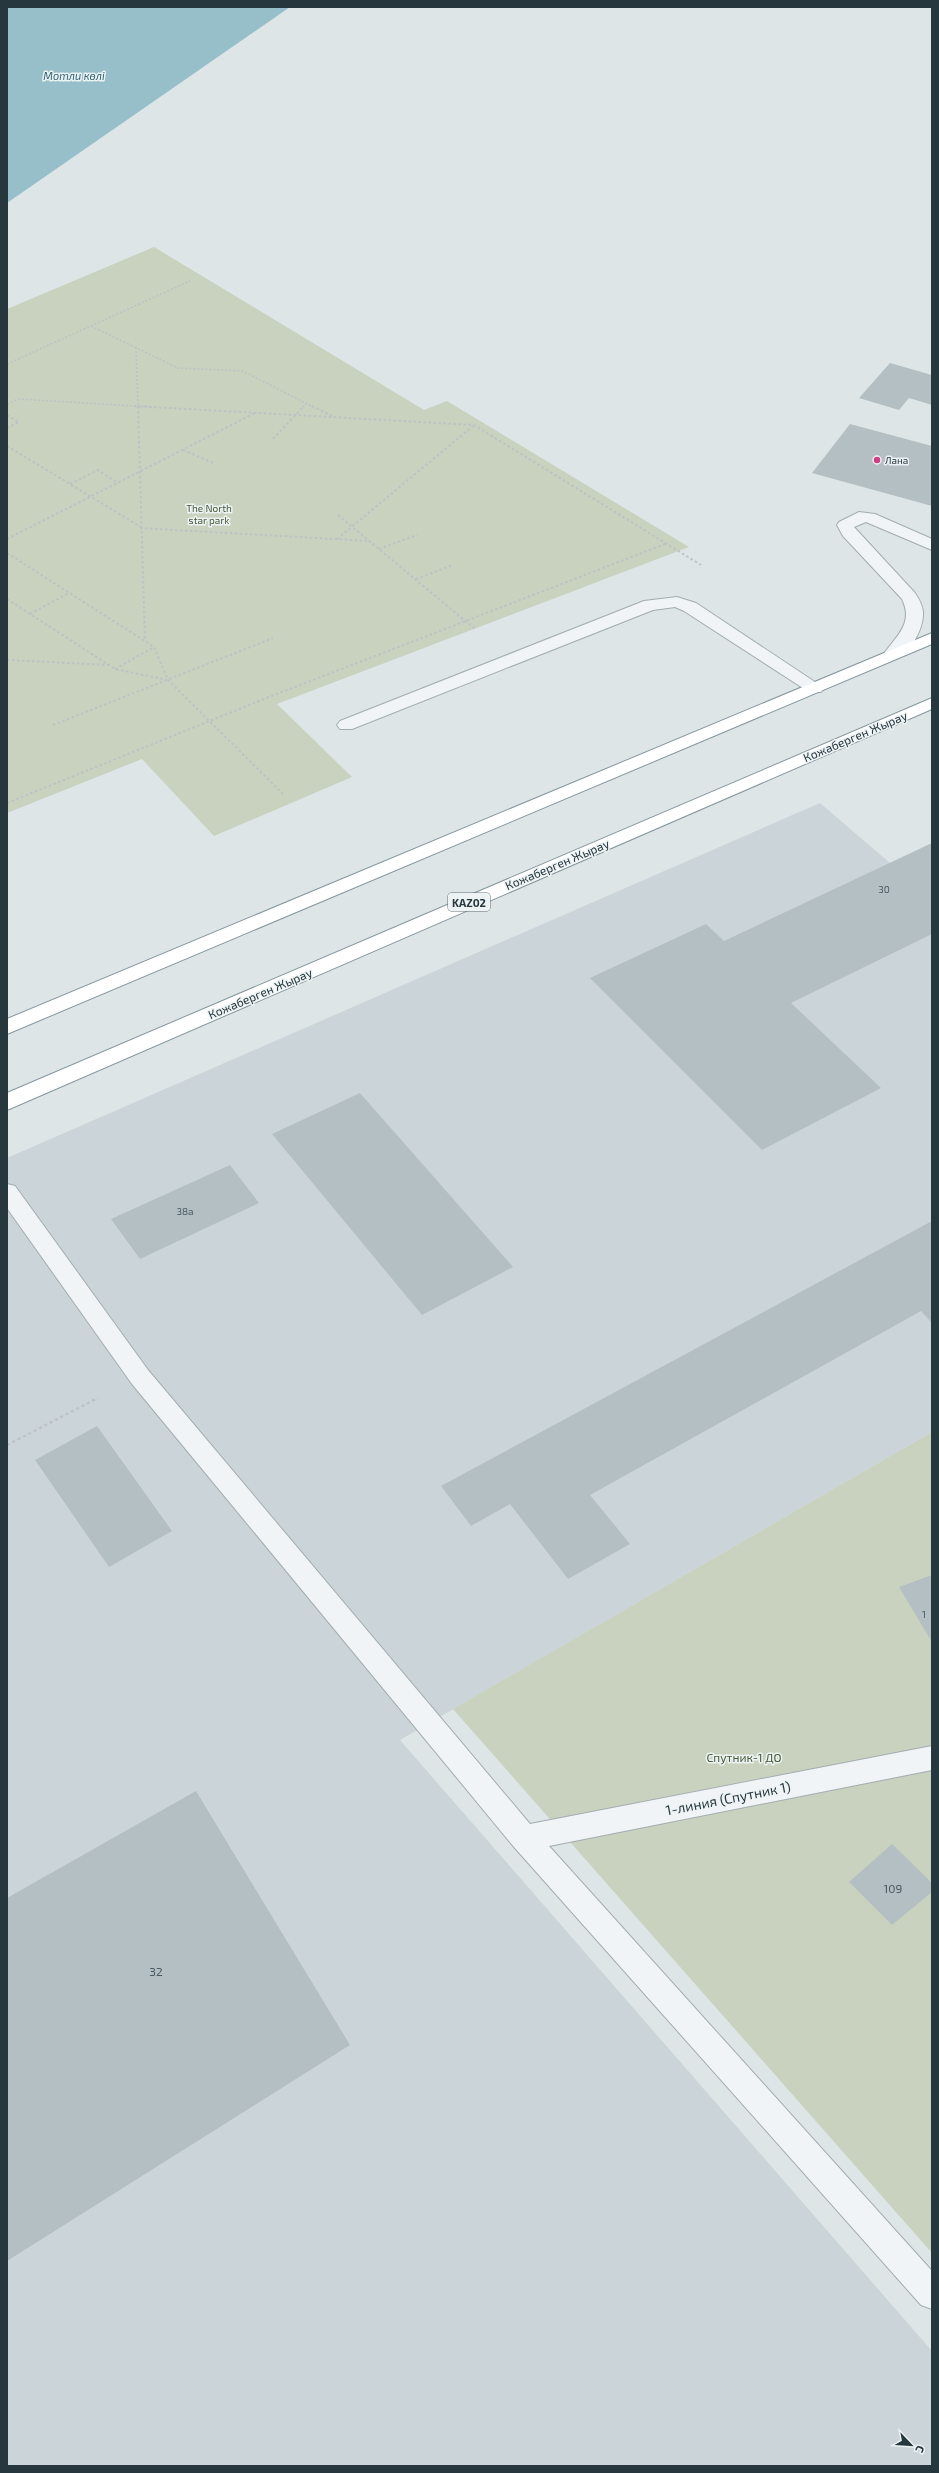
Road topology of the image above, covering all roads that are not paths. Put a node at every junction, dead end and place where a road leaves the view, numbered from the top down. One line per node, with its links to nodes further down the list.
1 (932, 545): 3 (lane)
2 (932, 638): 3 (highway)
3 (892, 655): 4 (highway)
4 (815, 688): 6 (lane); 7 (highway)
5 (932, 703): 8 (highway, Кожаберген Жырау / KAZ02)
6 (346, 725)
7 (7, 1027)
8 (7, 1102)
9 (7, 1192): 11 (lane)
10 (932, 1758): 11 (lane, 1-линия (Спутник 1))
11 (524, 1838): 12 (lane)
12 (932, 2294)

